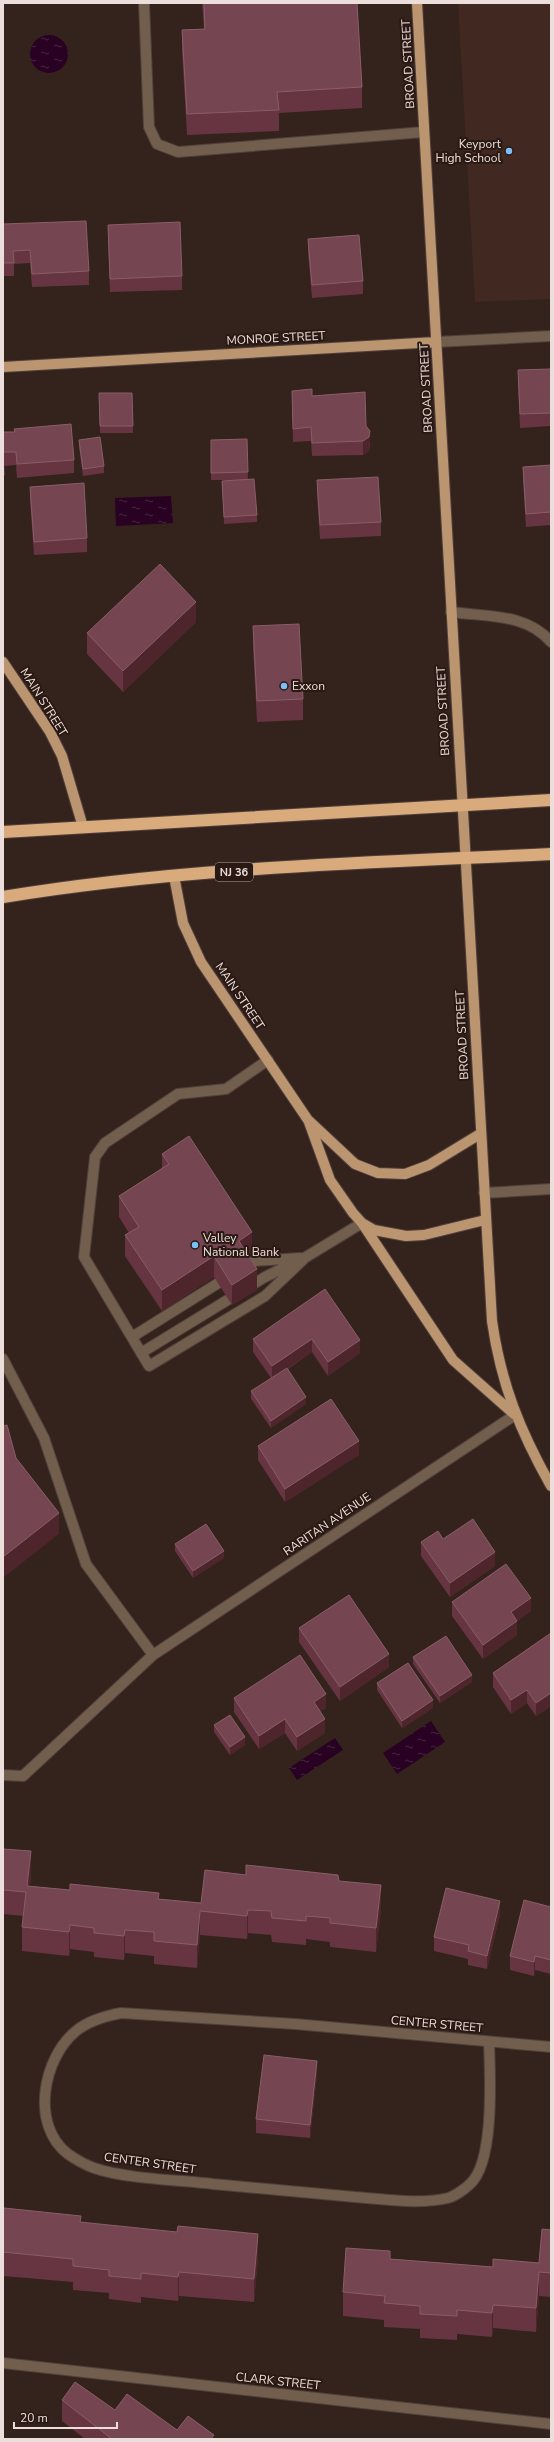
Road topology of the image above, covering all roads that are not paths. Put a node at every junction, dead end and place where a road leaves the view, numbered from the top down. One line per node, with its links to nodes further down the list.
1 (144, 3): 3 (street)
2 (418, 3): 3 (main road, BROAD STREET)
3 (424, 132): 5 (main road, BROAD STREET)
4 (551, 336): 5 (street, MONROE STREET)
5 (436, 342): 6 (main road, MONROE STREET); 7 (main road, BROAD STREET)
6 (3, 368)
7 (451, 612): 8 (street); 11 (main road, BROAD STREET)
8 (551, 642)
9 (3, 662): 12 (main road, MAIN STREET)
10 (551, 800): 11 (highway)
11 (462, 804): 12 (highway); 15 (main road, BROAD STREET)
12 (83, 827): 13 (highway)
13 (3, 832)
14 (551, 854): 15 (highway, NJ 36)
15 (465, 858): 16 (highway, NJ 36); 20 (main road, BROAD STREET)
16 (174, 876): 17 (highway, NJ 36); 18 (main road, MAIN STREET)
17 (3, 897)
18 (268, 1060): 19 (main road, MAIN STREET); 26 (street)
19 (308, 1120): 20 (main road, MAIN STREET); 24 (main road, MAIN STREET)
20 (480, 1134): 22 (main road, BROAD STREET)
21 (551, 1189): 22 (street)
22 (484, 1193): 23 (main road, BROAD STREET)
23 (485, 1220): 24 (main road, MAIN STREET); 29 (main road, BROAD STREET)
24 (362, 1223): 25 (street); 29 (main road)
25 (306, 1257): 26 (street); 27 (street); 27 (street)
26 (132, 1337): 27 (street)
27 (141, 1353)
28 (3, 1359): 31 (street)
29 (515, 1415): 30 (main road); 31 (street, RARITAN AVENUE)
30 (551, 1486)
31 (153, 1655): 32 (street, RARITAN AVENUE)
32 (3, 1775)
33 (489, 2042): 33 (street, CENTER STREET); 34 (street, CENTER STREET)
34 (551, 2047)
35 (3, 2363): 36 (street, CLARK STREET)
36 (551, 2424)

